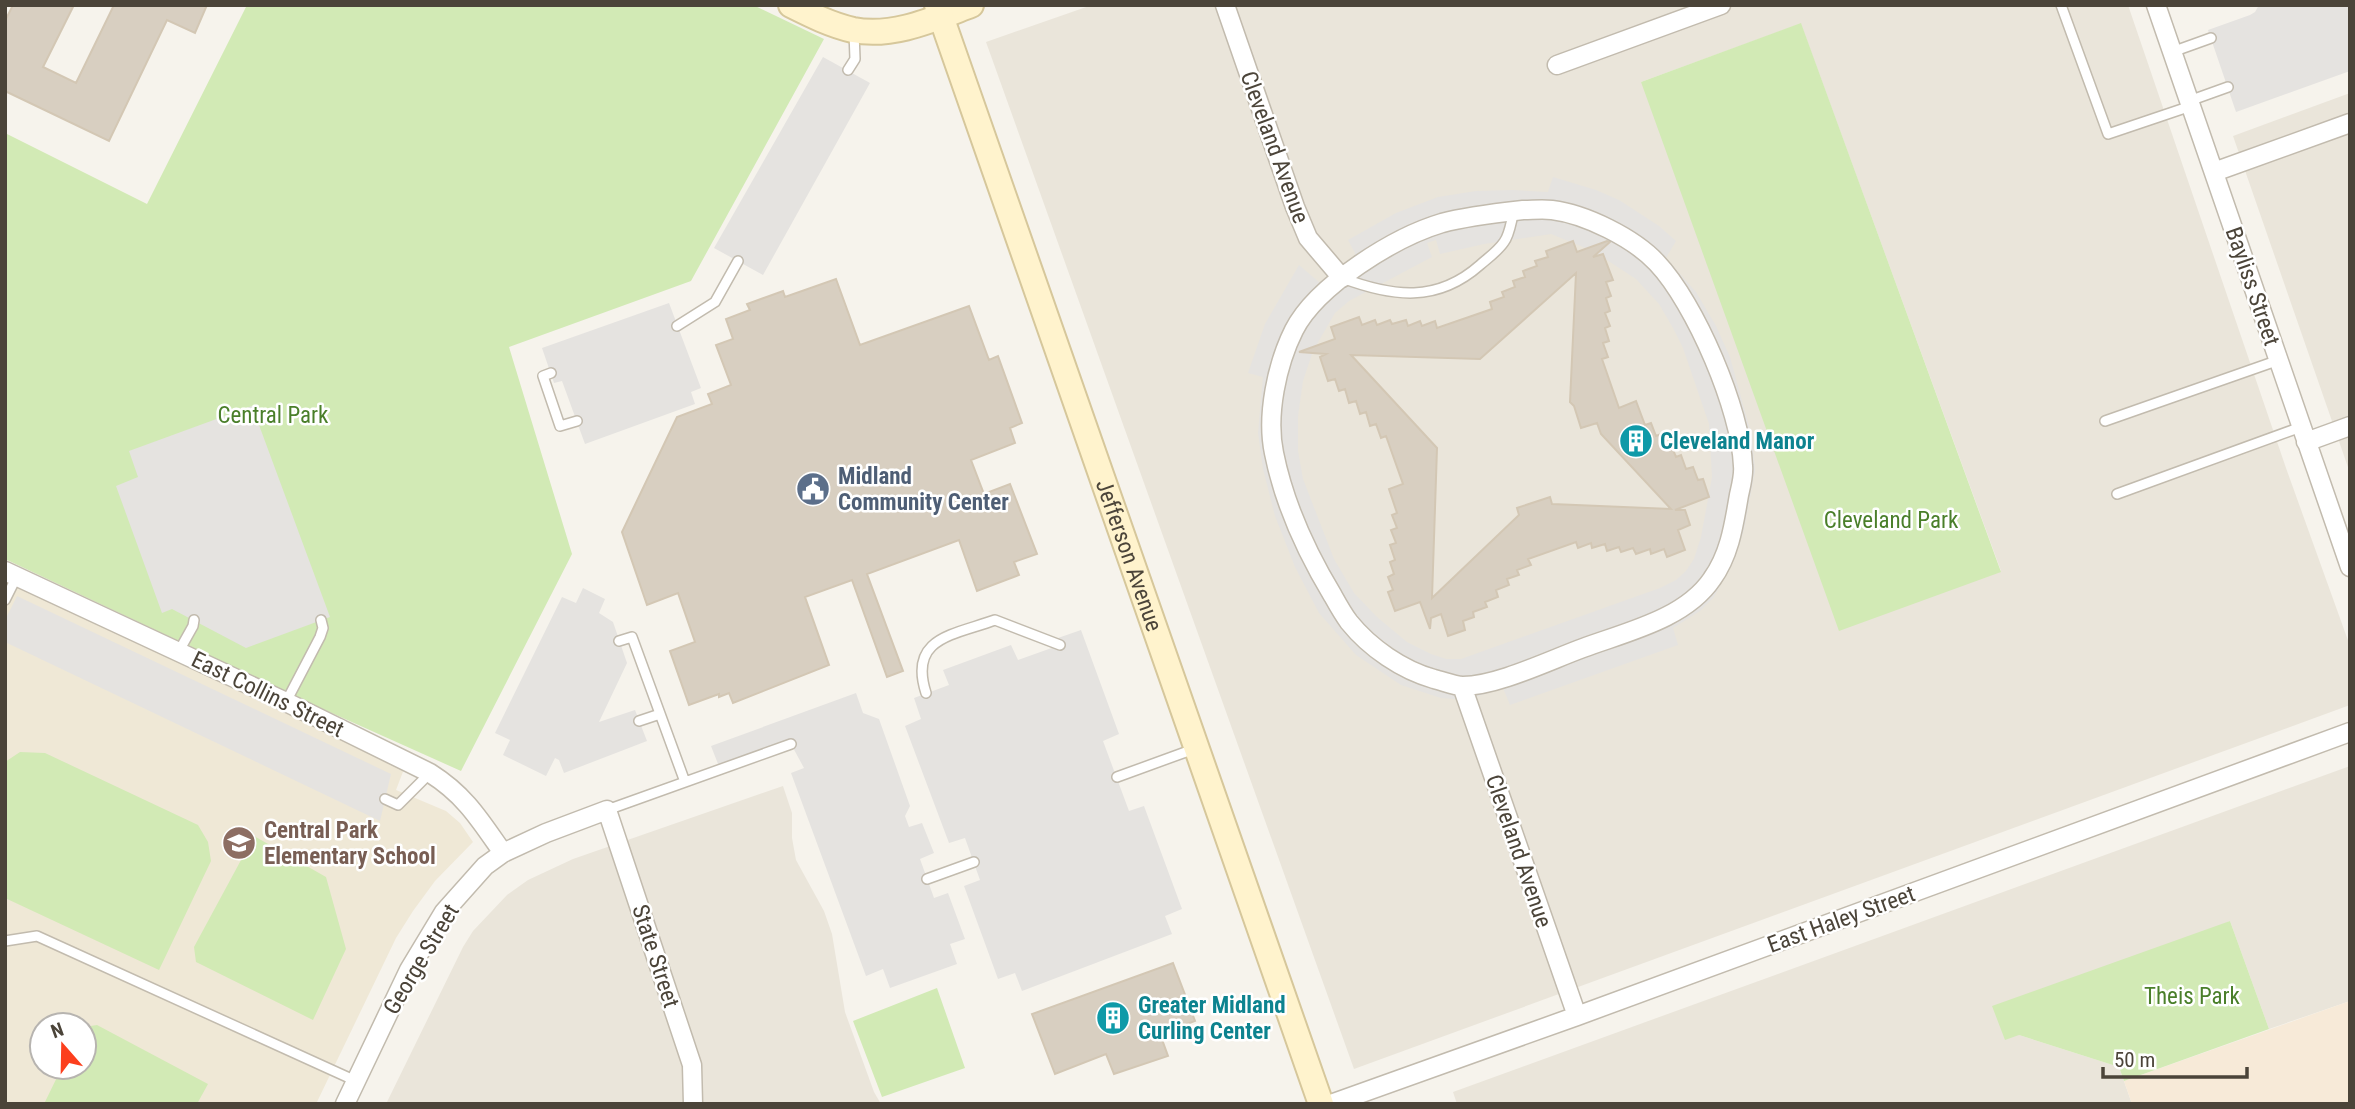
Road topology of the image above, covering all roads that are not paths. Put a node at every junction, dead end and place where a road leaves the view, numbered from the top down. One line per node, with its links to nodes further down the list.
1 (791, 5): 8 (street)
2 (971, 5): 7 (street)
3 (1225, 5): 19 (street, Cleveland Avenue)
4 (1721, 5): 11 (street)
5 (2062, 5): 14 (lane)
6 (2156, 5): 10 (street, Bayliss Street)
7 (939, 11): 8 (street); 43 (street, Jefferson Avenue)
8 (854, 30): 12 (lane)
9 (2211, 38): 10 (lane)
10 (2172, 52): 14 (street, Bayliss Street)
11 (1557, 65)
12 (848, 71)
13 (2228, 87): 14 (lane)
14 (2190, 103): 16 (street, Bayliss Street)
15 (2350, 123): 16 (street)
16 (2214, 172): 21 (street, Bayliss Street)
17 (1514, 211): 19 (street); 19 (lane); 36 (street)
18 (738, 261): 20 (lane)
19 (1342, 278): 36 (street)
20 (677, 326)
21 (2278, 360): 24 (lane); 26 (street, Bayliss Street)
22 (551, 373): 23 (lane)
23 (577, 421)
24 (2105, 421)
25 (2350, 426): 26 (street)
26 (2304, 434): 27 (lane); 28 (street, Bayliss Street)
27 (2117, 494)
28 (2350, 567)
29 (11, 574): 30 (lane); 35 (street, East Collins Street)
30 (5, 600)
31 (194, 620): 35 (lane)
32 (321, 620): 38 (lane)
33 (619, 641): 39 (lane)
34 (1060, 645): 37 (lane)
35 (179, 651): 38 (street, East Collins Street)
36 (1462, 686): 53 (street, Cleveland Avenue)
37 (926, 693)
38 (286, 702): 44 (street, East Collins Street)
39 (660, 714): 40 (lane); 46 (lane)
40 (639, 721)
41 (2350, 732): 53 (street, East Haley Street)
42 (791, 744): 46 (lane)
43 (1196, 748): 45 (lane); 57 (street, Jefferson Avenue)
44 (430, 773): 47 (lane); 49 (street, East Collins Street)
45 (1116, 777)
46 (685, 782): 48 (lane)
47 (385, 799)
48 (607, 810): 49 (street, George Street); 56 (street, State Street)
49 (503, 853): 54 (street, George Street)
50 (974, 862): 51 (lane)
51 (927, 879)
52 (5, 941): 54 (lane)
53 (1577, 1016): 58 (street, East Haley Street)
54 (356, 1082): 55 (street, George Street)
55 (345, 1104)
56 (693, 1104)
57 (1321, 1104)
58 (1331, 1104)

